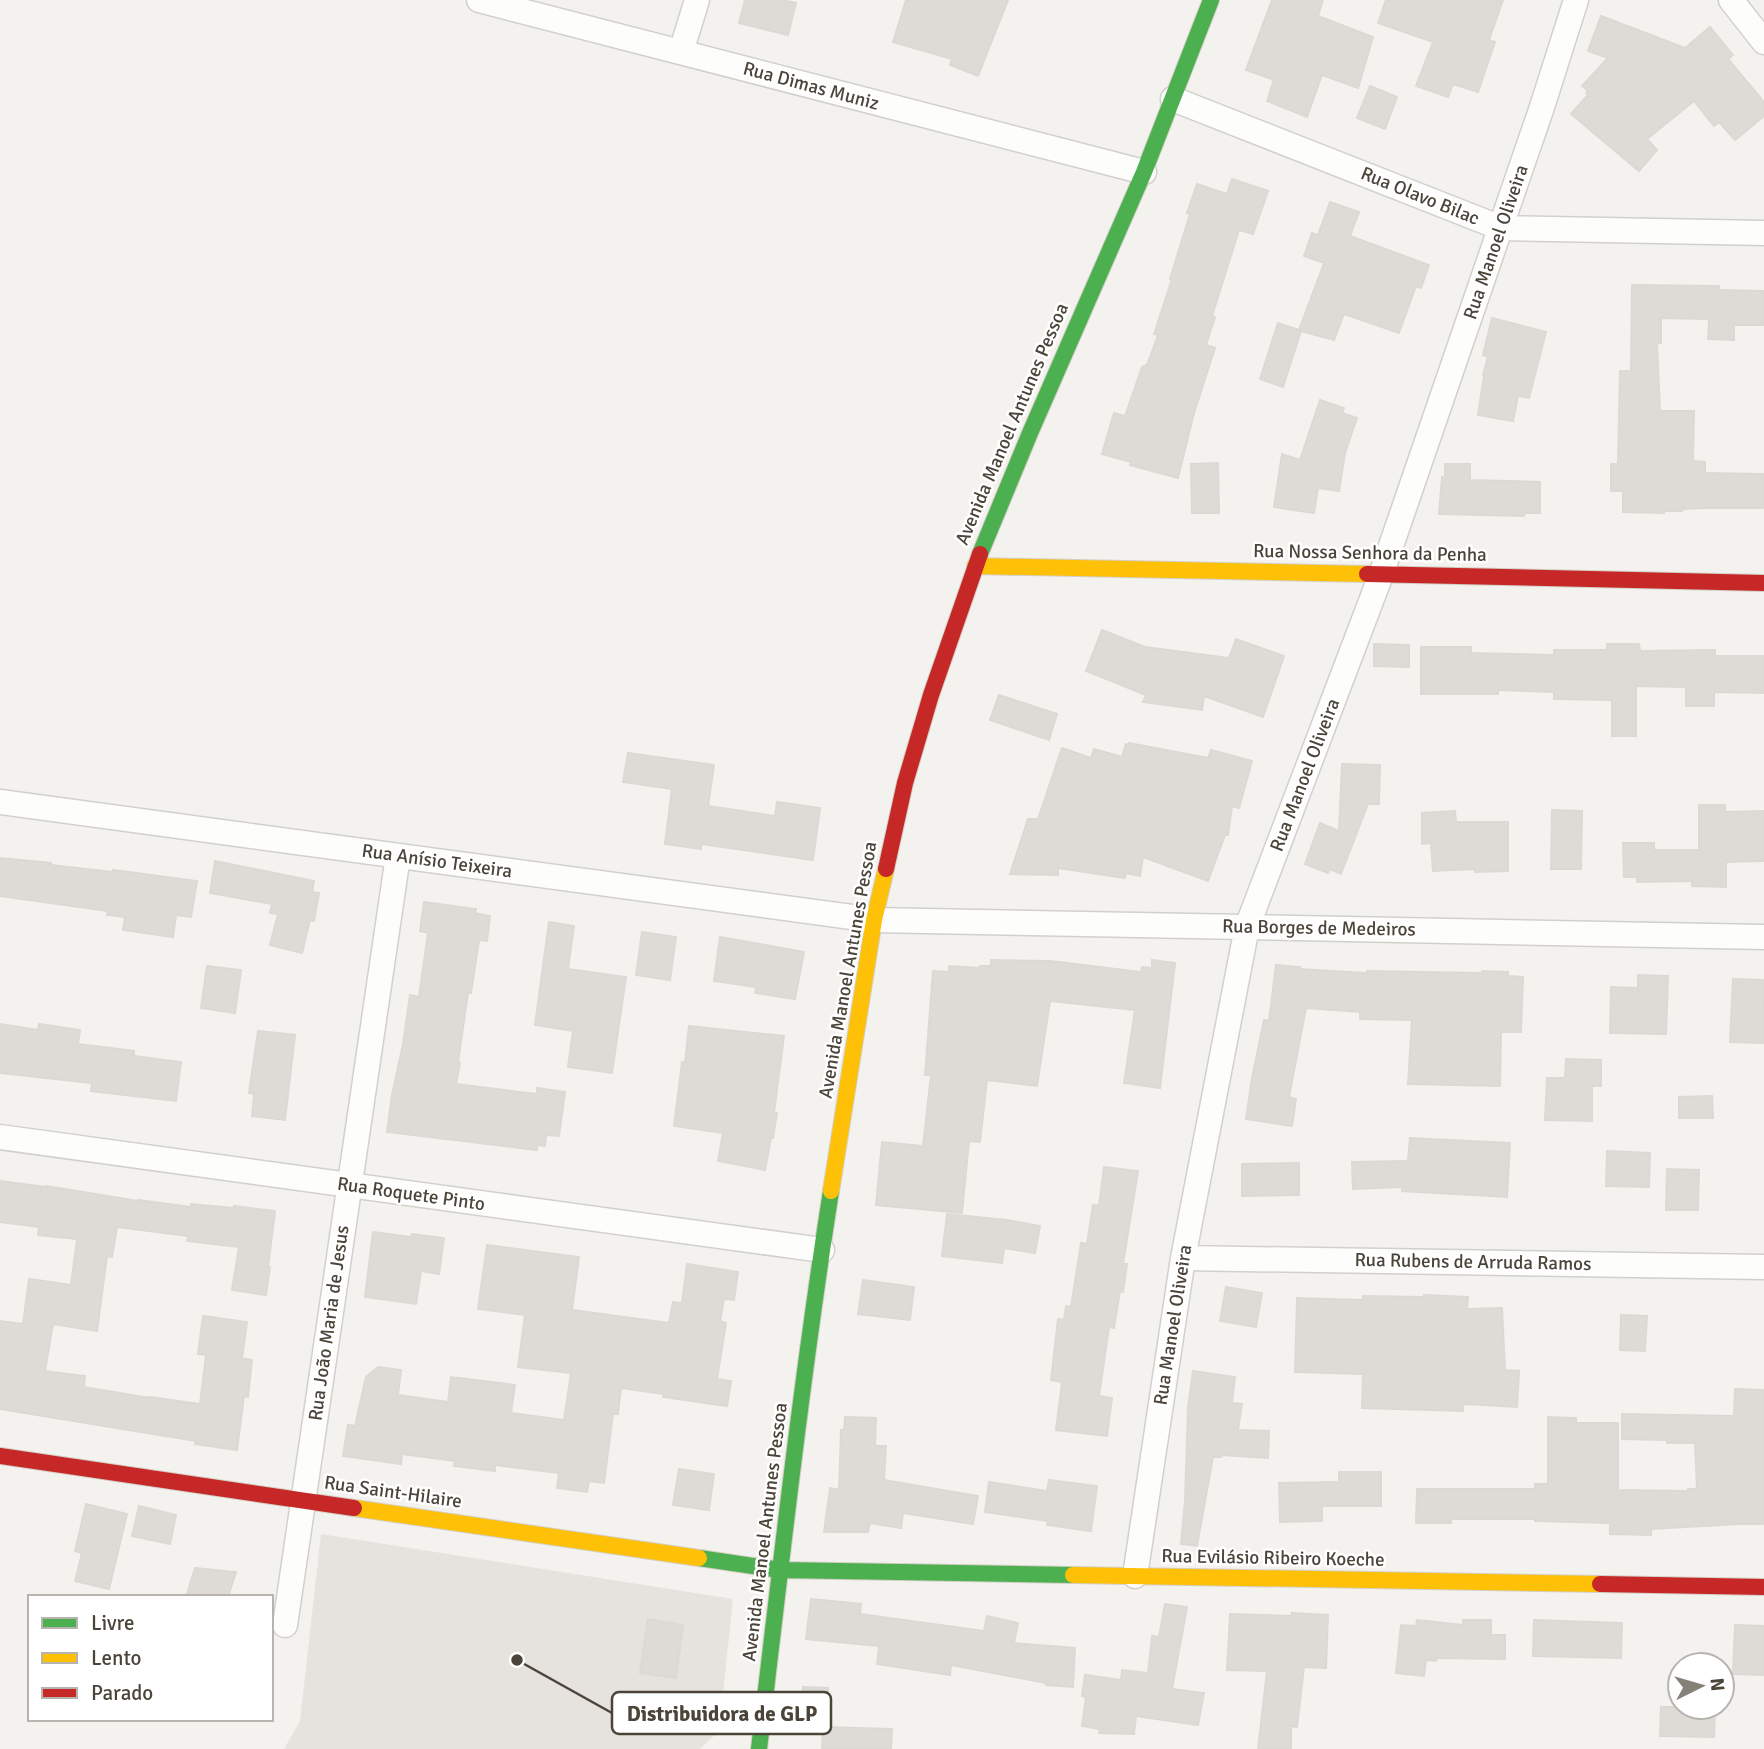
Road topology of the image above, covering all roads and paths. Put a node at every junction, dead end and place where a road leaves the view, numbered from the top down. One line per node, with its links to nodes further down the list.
1 (479, 0): 7 (street, Rua Dimas Muniz)
2 (697, 0): 7 (street)
3 (1211, 0): 8 (street, Avenida Manoel Antunes Pessoa)
4 (1576, 0): 10 (street, Rua Manoel Oliveira)
5 (1731, 0): 6 (street)
6 (1764, 42)
7 (681, 52): 9 (street, Rua Dimas Muniz)
8 (1173, 99): 9 (street, Avenida Manoel Antunes Pessoa); 10 (street, Rua Olavo Bilac)
9 (1144, 172): 12 (street, Avenida Manoel Antunes Pessoa)
10 (1501, 228): 11 (street, Rua Olavo Bilac); 13 (street, Rua Manoel Oliveira)
11 (1764, 233)
12 (975, 566): 13 (street, Rua Nossa Senhora da Penha); 17 (street, Avenida Manoel Antunes Pessoa)
13 (1381, 575): 14 (street, Rua Nossa Senhora da Penha); 18 (street, Rua Manoel Oliveira)
14 (1764, 583)
15 (0, 802): 16 (street, Rua Anísio Teixeira)
16 (398, 856): 17 (street, Rua Anísio Teixeira); 21 (street, Rua João Maria de Jesus)
17 (874, 920): 18 (street, Rua Borges de Medeiros); 22 (street, Avenida Manoel Antunes Pessoa)
18 (1248, 927): 19 (street, Rua Borges de Medeiros); 23 (street, Rua Manoel Oliveira)
19 (1764, 937)
20 (0, 1137): 21 (street, Rua Roquete Pinto)
21 (350, 1185): 22 (street, Rua Roquete Pinto); 26 (street, Rua João Maria de Jesus)
22 (822, 1250): 27 (street, Avenida Manoel Antunes Pessoa)
23 (1183, 1258): 24 (street, Rua Rubens de Arruda Ramos); 28 (street, Rua Manoel Oliveira)
24 (1764, 1267)
25 (0, 1456): 26 (street, Rua Saint-Hilaire)
26 (303, 1500): 27 (street, Rua Saint-Hilaire); 30 (street, Rua João Maria de Jesus)
27 (780, 1570): 28 (street, Rua Evilásio Ribeiro Koeche); 31 (street, Avenida Manoel Antunes Pessoa)
28 (1135, 1576): 29 (street, Rua Evilásio Ribeiro Koeche)
29 (1764, 1587)
30 (285, 1625)
31 (760, 1749)

